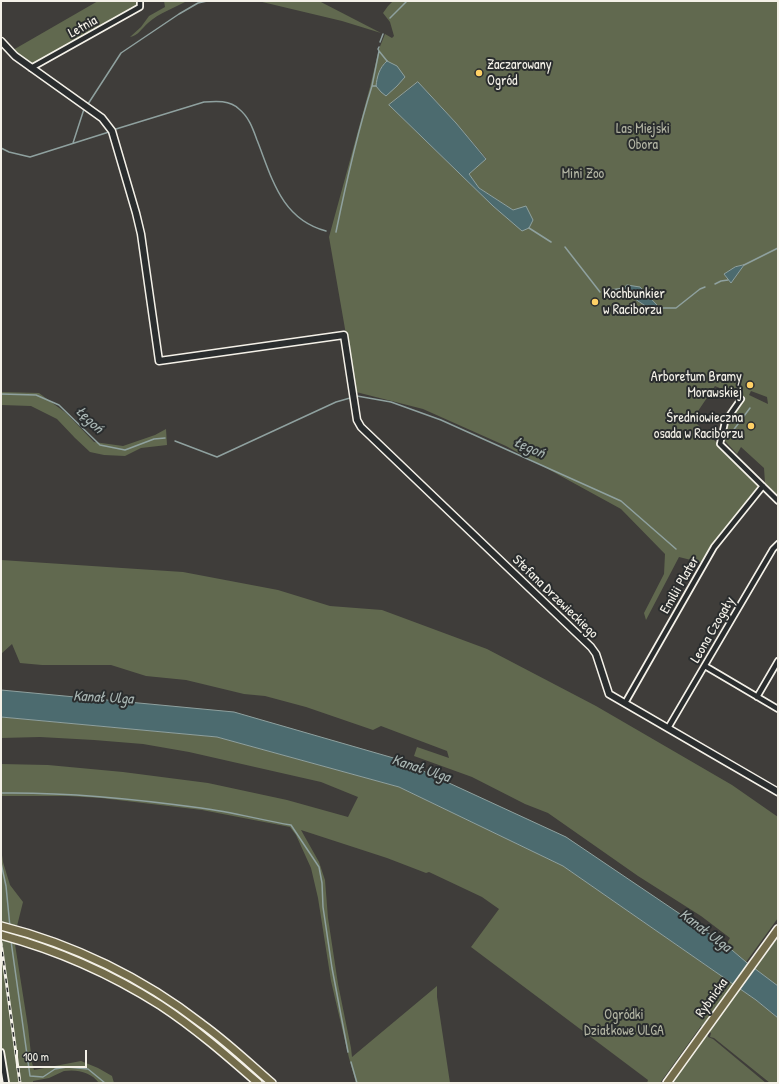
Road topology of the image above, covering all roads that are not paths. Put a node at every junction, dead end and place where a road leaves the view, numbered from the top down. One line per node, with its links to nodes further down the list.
1 (140, 1): 3 (street, Letnia)
2 (1, 41): 3 (street)
3 (31, 68): 11 (street, Stefana Drzewieckiego)
4 (741, 399): 5 (street)
5 (763, 486): 6 (street); 11 (street, Emilii Plater)
6 (778, 501)
7 (778, 544): 9 (street, Leona Czogały)
8 (778, 661): 10 (street)
9 (705, 666): 10 (street); 13 (street, Leona Czogały)
10 (757, 697): 12 (street)
11 (625, 703): 13 (street, Stefana Drzewieckiego)
12 (778, 709)
13 (668, 728): 14 (street, Stefana Drzewieckiego)
14 (778, 792)
15 (1, 926): 21 (main road)
16 (778, 929): 22 (main road, Rybnicka)
17 (1, 935): 20 (main road)
18 (1, 1052): 19 (street)
19 (6, 1083)
20 (258, 1083)
21 (272, 1083)
22 (667, 1083)

